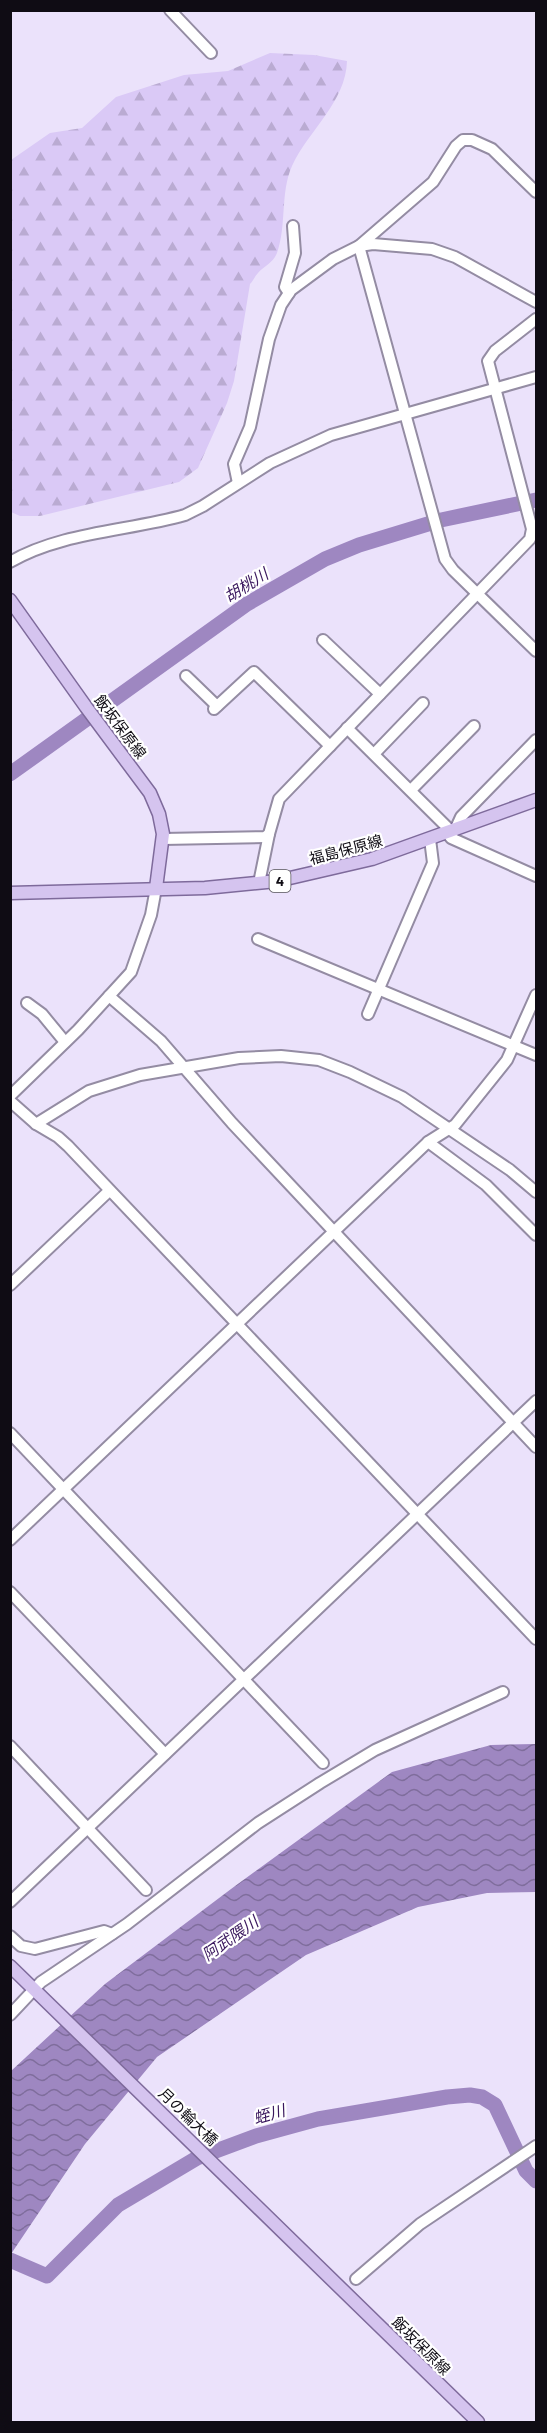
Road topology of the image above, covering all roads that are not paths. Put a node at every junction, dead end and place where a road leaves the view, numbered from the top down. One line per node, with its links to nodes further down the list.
1 (170, 10): 2 (street)
2 (211, 53)
3 (537, 192): 5 (street)
4 (293, 226): 6 (street)
5 (359, 246): 6 (street); 7 (street); 11 (street)
6 (289, 293): 12 (street)
7 (537, 302)
8 (537, 320): 10 (street)
9 (537, 377): 10 (street)
10 (495, 389): 11 (street); 14 (street)
11 (404, 415): 12 (street); 14 (street)
12 (238, 483): 13 (street)
13 (10, 562)
14 (477, 593): 17 (street); 19 (street)
15 (10, 600): 30 (main road, 飯坂保原線)
16 (323, 640): 19 (street)
17 (537, 651)
18 (186, 676): 24 (street)
19 (380, 694): 22 (street)
20 (423, 703): 25 (street)
21 (474, 726): 26 (street)
22 (347, 728): 24 (street); 25 (street)
23 (537, 740): 28 (street)
24 (330, 746): 29 (street)
25 (374, 754): 26 (street)
26 (411, 790): 28 (street)
27 (537, 800): 28 (main road, 福島保原線 / 4)
28 (451, 831): 31 (main road, 福島保原線 / 4); 32 (street)
29 (269, 834): 30 (street); 33 (street)
30 (163, 839): 34 (main road, 飯坂保原線)
31 (430, 839): 33 (main road, 福島保原線 / 4); 37 (street)
32 (537, 876)
33 (259, 884): 34 (main road, 福島保原線 / 4)
34 (156, 888): 35 (main road, 福島保原線 / 4); 39 (street)
35 (10, 893)
36 (258, 939): 37 (street)
37 (379, 989): 41 (street); 43 (street)
38 (537, 995): 43 (street)
39 (109, 996): 42 (street); 45 (street)
40 (27, 1003): 42 (street)
41 (369, 1014)
42 (65, 1042): 46 (street)
43 (515, 1046): 44 (street); 49 (street)
44 (537, 1055)
45 (186, 1068): 48 (street); 49 (street); 53 (street)
46 (10, 1096)
47 (10, 1101): 48 (street)
48 (36, 1124): 51 (street)
49 (450, 1129): 50 (street); 52 (street)
50 (428, 1142): 53 (street); 54 (street)
51 (109, 1191): 55 (street); 56 (street)
52 (537, 1192)
53 (333, 1232): 56 (street); 58 (street)
54 (537, 1235)
55 (10, 1285)
56 (237, 1324): 61 (street); 62 (street)
57 (537, 1401): 58 (street)
58 (514, 1423): 60 (street); 62 (street)
59 (10, 1433): 61 (street)
60 (537, 1447)
61 (64, 1489): 63 (street); 66 (street)
62 (418, 1514): 65 (street); 66 (street)
63 (10, 1540)
64 (10, 1592): 69 (street)
65 (537, 1639)
66 (245, 1679): 69 (street); 70 (street)
67 (503, 1692): 74 (street)
68 (10, 1746): 71 (street)
69 (165, 1754): 71 (street)
70 (323, 1763)
71 (87, 1826): 72 (street); 73 (street)
72 (146, 1890)
73 (10, 1902)
74 (112, 1934): 75 (street); 77 (street)
75 (10, 1936)
76 (10, 1966): 77 (main road, 月の輪大橋)
77 (34, 1988): 78 (street); 81 (main road, 月の輪大橋)
78 (10, 2015)
79 (533, 2148): 80 (street)
80 (356, 2279)
81 (344, 2290): 82 (main road, 飯坂保原線)
82 (478, 2422)

